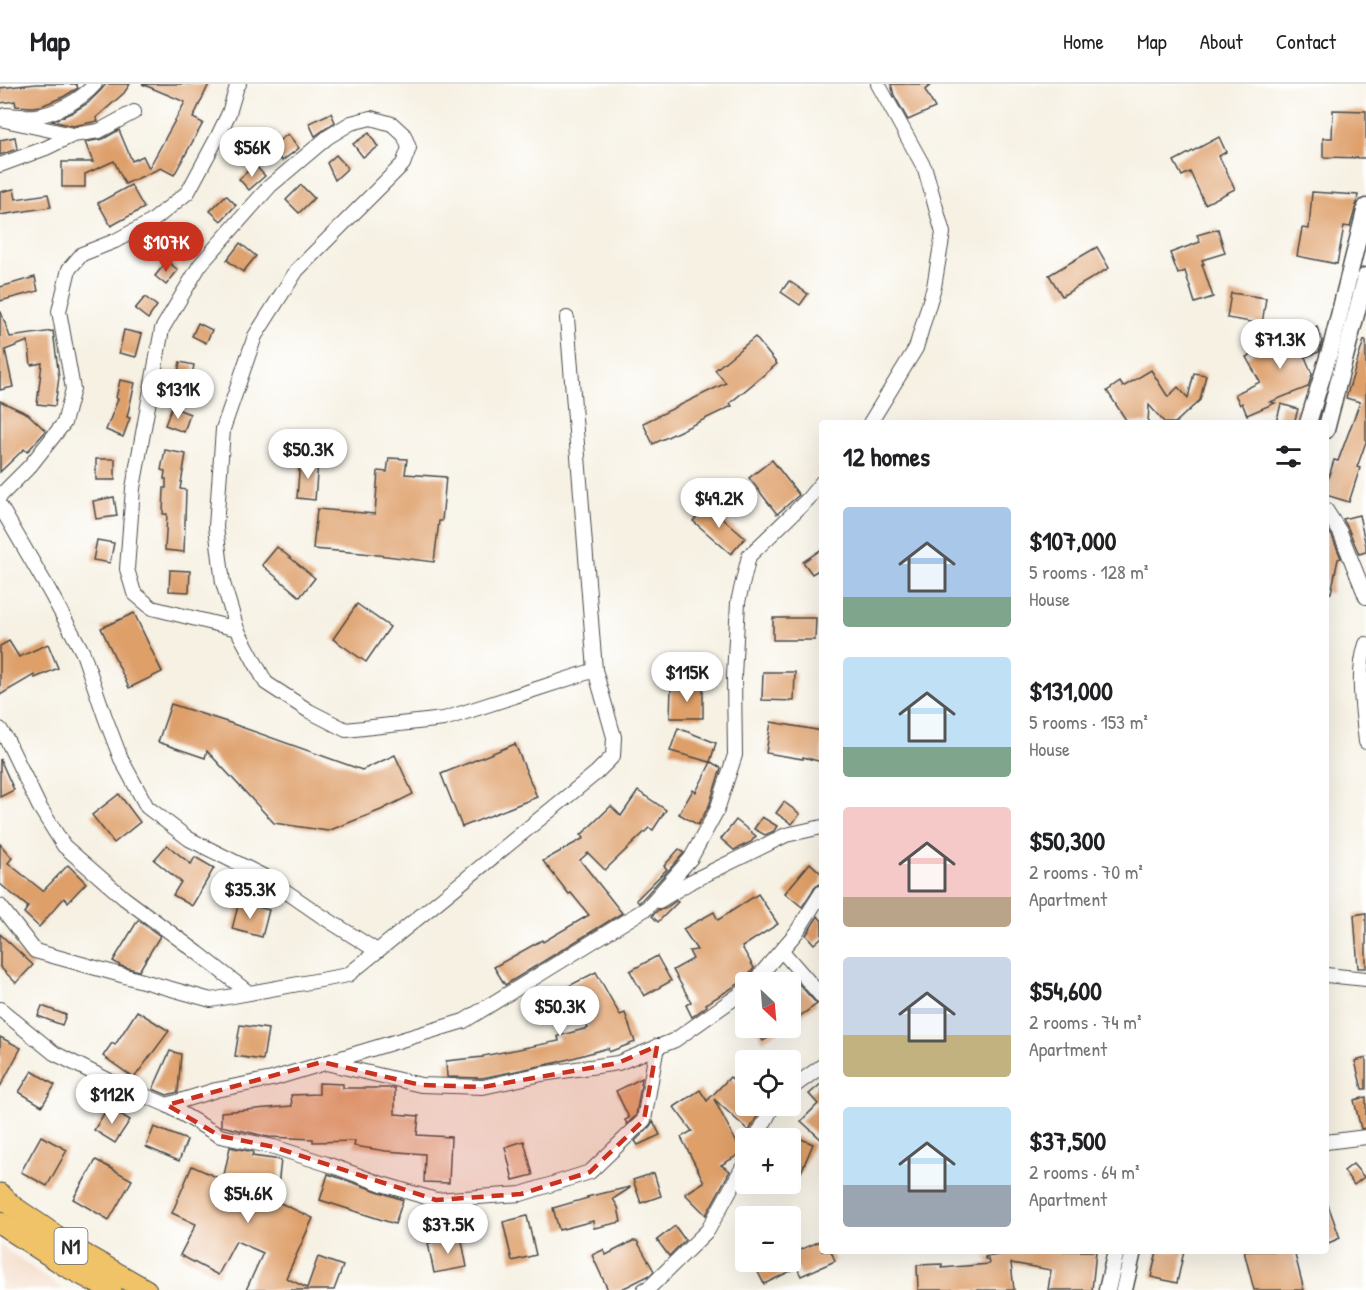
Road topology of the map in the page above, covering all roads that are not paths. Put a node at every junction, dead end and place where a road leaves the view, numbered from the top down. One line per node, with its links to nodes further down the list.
1 (94, 84): 5 (street)
2 (239, 84): 16 (street)
3 (878, 84): 12 (street)
4 (134, 112): 7 (street)
5 (0, 114)
6 (0, 119): 7 (street)
7 (73, 135): 8 (street)
8 (0, 165)
9 (1366, 207): 13 (street)
10 (1366, 276): 14 (street)
11 (567, 318): 22 (street)
12 (872, 420)
13 (1309, 420)
14 (1329, 420)
15 (819, 486): 28 (street)
16 (0, 496)
17 (0, 507): 29 (street)
18 (1329, 515): 19 (street)
19 (1366, 597)
20 (237, 629): 20 (street); 22 (street)
21 (1366, 644): 24 (street)
22 (595, 670): 29 (street)
23 (0, 729): 34 (street)
24 (1366, 742)
25 (819, 828): 28 (street)
26 (819, 897): 30 (street)
27 (0, 906): 34 (street)
28 (647, 908): 39 (street)
29 (377, 951): 34 (street)
30 (782, 951): 31 (street); 35 (street)
31 (763, 972)
32 (1329, 975): 33 (street)
33 (1366, 979)
34 (249, 993)
35 (819, 994)
36 (735, 998): 38 (street)
37 (0, 1009): 42 (street)
38 (657, 1046): 39 (street); 42 (street)
39 (322, 1062): 42 (street)
40 (819, 1068): 41 (street)
41 (801, 1081)
42 (167, 1105)
43 (1366, 1137): 44 (street)
44 (1329, 1142)
45 (735, 1181): 52 (street)
46 (0, 1194): 51 (highway, N1)
47 (0, 1223): 50 (highway, N1)
48 (1115, 1254): 53 (street)
49 (1132, 1254): 54 (street)
50 (111, 1290)
51 (146, 1290)
52 (644, 1290)
53 (1107, 1290)
54 (1124, 1290)

